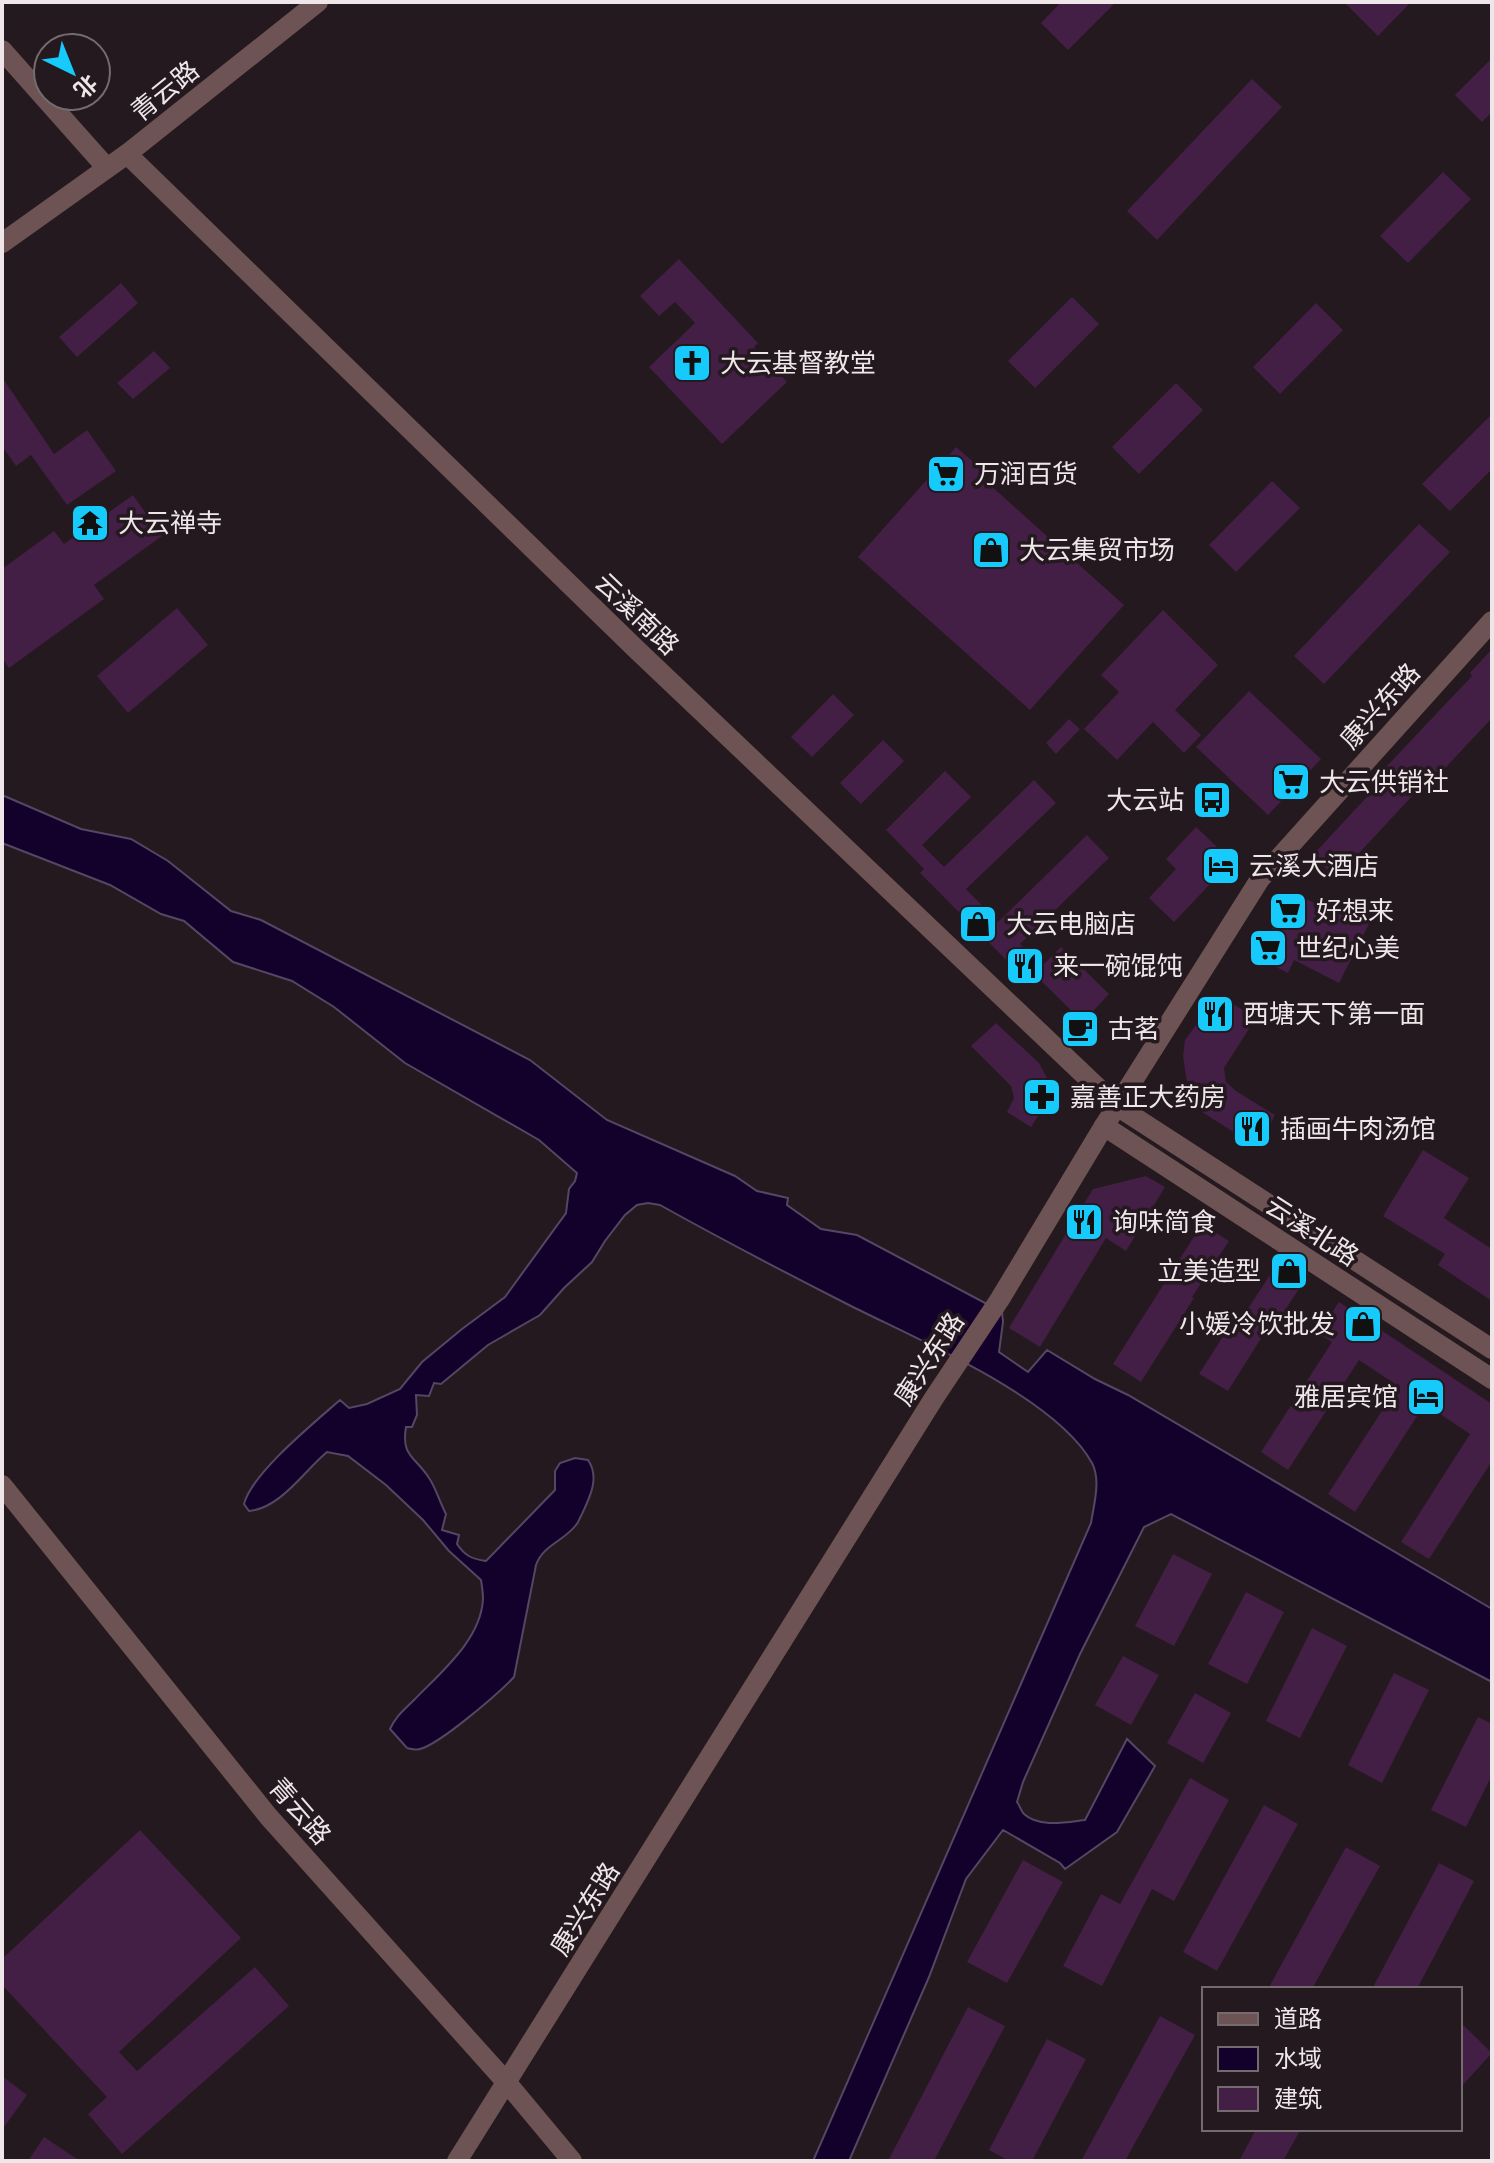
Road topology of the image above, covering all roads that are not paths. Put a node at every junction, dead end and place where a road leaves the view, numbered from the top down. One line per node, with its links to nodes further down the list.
1 (318, 2): 3 (street, 青云路)
2 (2, 50): 4 (street)
3 (127, 154): 4 (street, 青云路); 7 (street, 云溪南路)
4 (107, 168): 5 (street, 青云路)
5 (2, 243)
6 (1492, 621): 7 (street, 康兴东路)
7 (1117, 1106): 8 (street, 康兴东路); 9 (street, 云溪北路)
8 (1104, 1126): 10 (street, 云溪北路); 12 (street, 康兴东路)
9 (1492, 1349)
10 (1492, 1379)
11 (2, 1485): 12 (street, 青云路)
12 (507, 2083): 13 (street, 康兴东路); 14 (street, 青云路)
13 (457, 2161)
14 (572, 2161)

